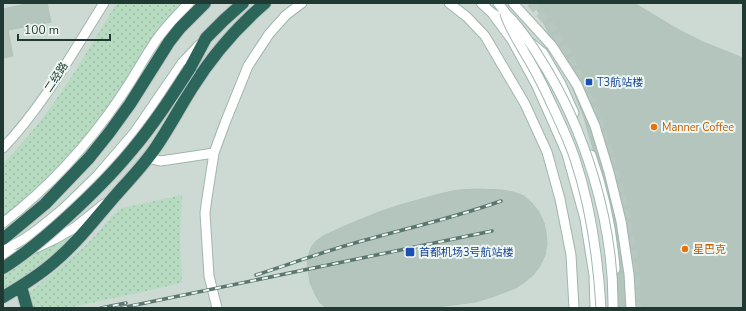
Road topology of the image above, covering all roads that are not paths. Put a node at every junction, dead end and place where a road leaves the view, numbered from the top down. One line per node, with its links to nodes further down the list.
1 (104, 3): 14 (street, 二经路)
2 (189, 3): 18 (street)
3 (205, 3): 19 (highway)
4 (243, 3): 13 (highway)
5 (265, 3): 16 (highway)
6 (302, 3): 15 (street)
7 (449, 3): 27 (street)
8 (481, 3): 12 (street)
9 (498, 3): 11 (street)
10 (513, 3): 32 (street)
11 (504, 12): 29 (street, bridge); 30 (street, bridge)
12 (492, 13): 28 (street); 31 (street)
13 (206, 38): 20 (street); 22 (highway, bridge)
14 (3, 148)
15 (214, 153): 16 (street); 26 (street)
16 (148, 158): 17 (highway)
17 (118, 193): 21 (street); 23 (highway)
18 (3, 223)
19 (3, 239)
20 (3, 251)
21 (3, 257)
22 (3, 268)
23 (21, 286): 24 (highway); 25 (highway)
24 (3, 297)
25 (26, 308)
26 (217, 308)
27 (574, 308)
28 (595, 308)
29 (601, 308)
30 (613, 308)
31 (617, 308)
32 (631, 308)

